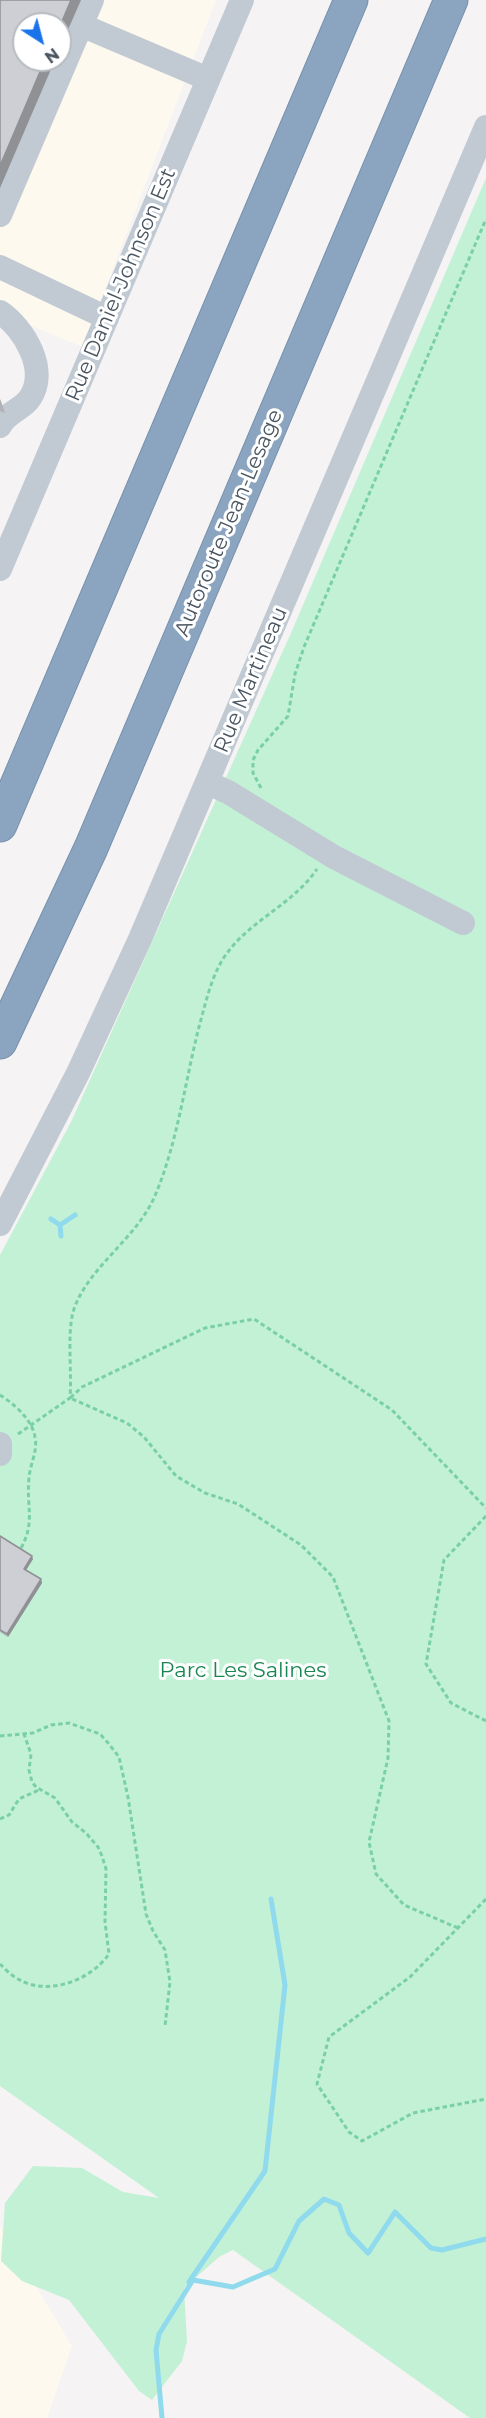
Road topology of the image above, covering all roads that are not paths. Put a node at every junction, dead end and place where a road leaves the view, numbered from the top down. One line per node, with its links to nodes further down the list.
1 (92, 0): 5 (street)
2 (242, 0): 6 (street, Rue Daniel-Johnson Est)
3 (351, 0): 17 (highway)
4 (451, 0): 19 (highway, Autoroute Jean-Lesage)
5 (81, 25): 6 (street); 8 (street)
6 (208, 79): 11 (street, Rue Daniel-Johnson Est)
7 (486, 127): 16 (street, Rue Martineau)
8 (0, 215)
9 (0, 267): 11 (street)
10 (0, 312): 12 (street)
11 (107, 318): 13 (street, Rue Daniel-Johnson Est)
12 (32, 394): 13 (street); 14 (street)
13 (69, 409): 15 (street, Rue Daniel-Johnson Est)
14 (0, 426)
15 (0, 569)
16 (208, 783): 18 (street); 20 (street, Rue Martineau)
17 (0, 825)
18 (464, 922)
19 (0, 1042)
20 (0, 1224)
21 (8, 1440): 22 (street)
22 (0, 1454)

